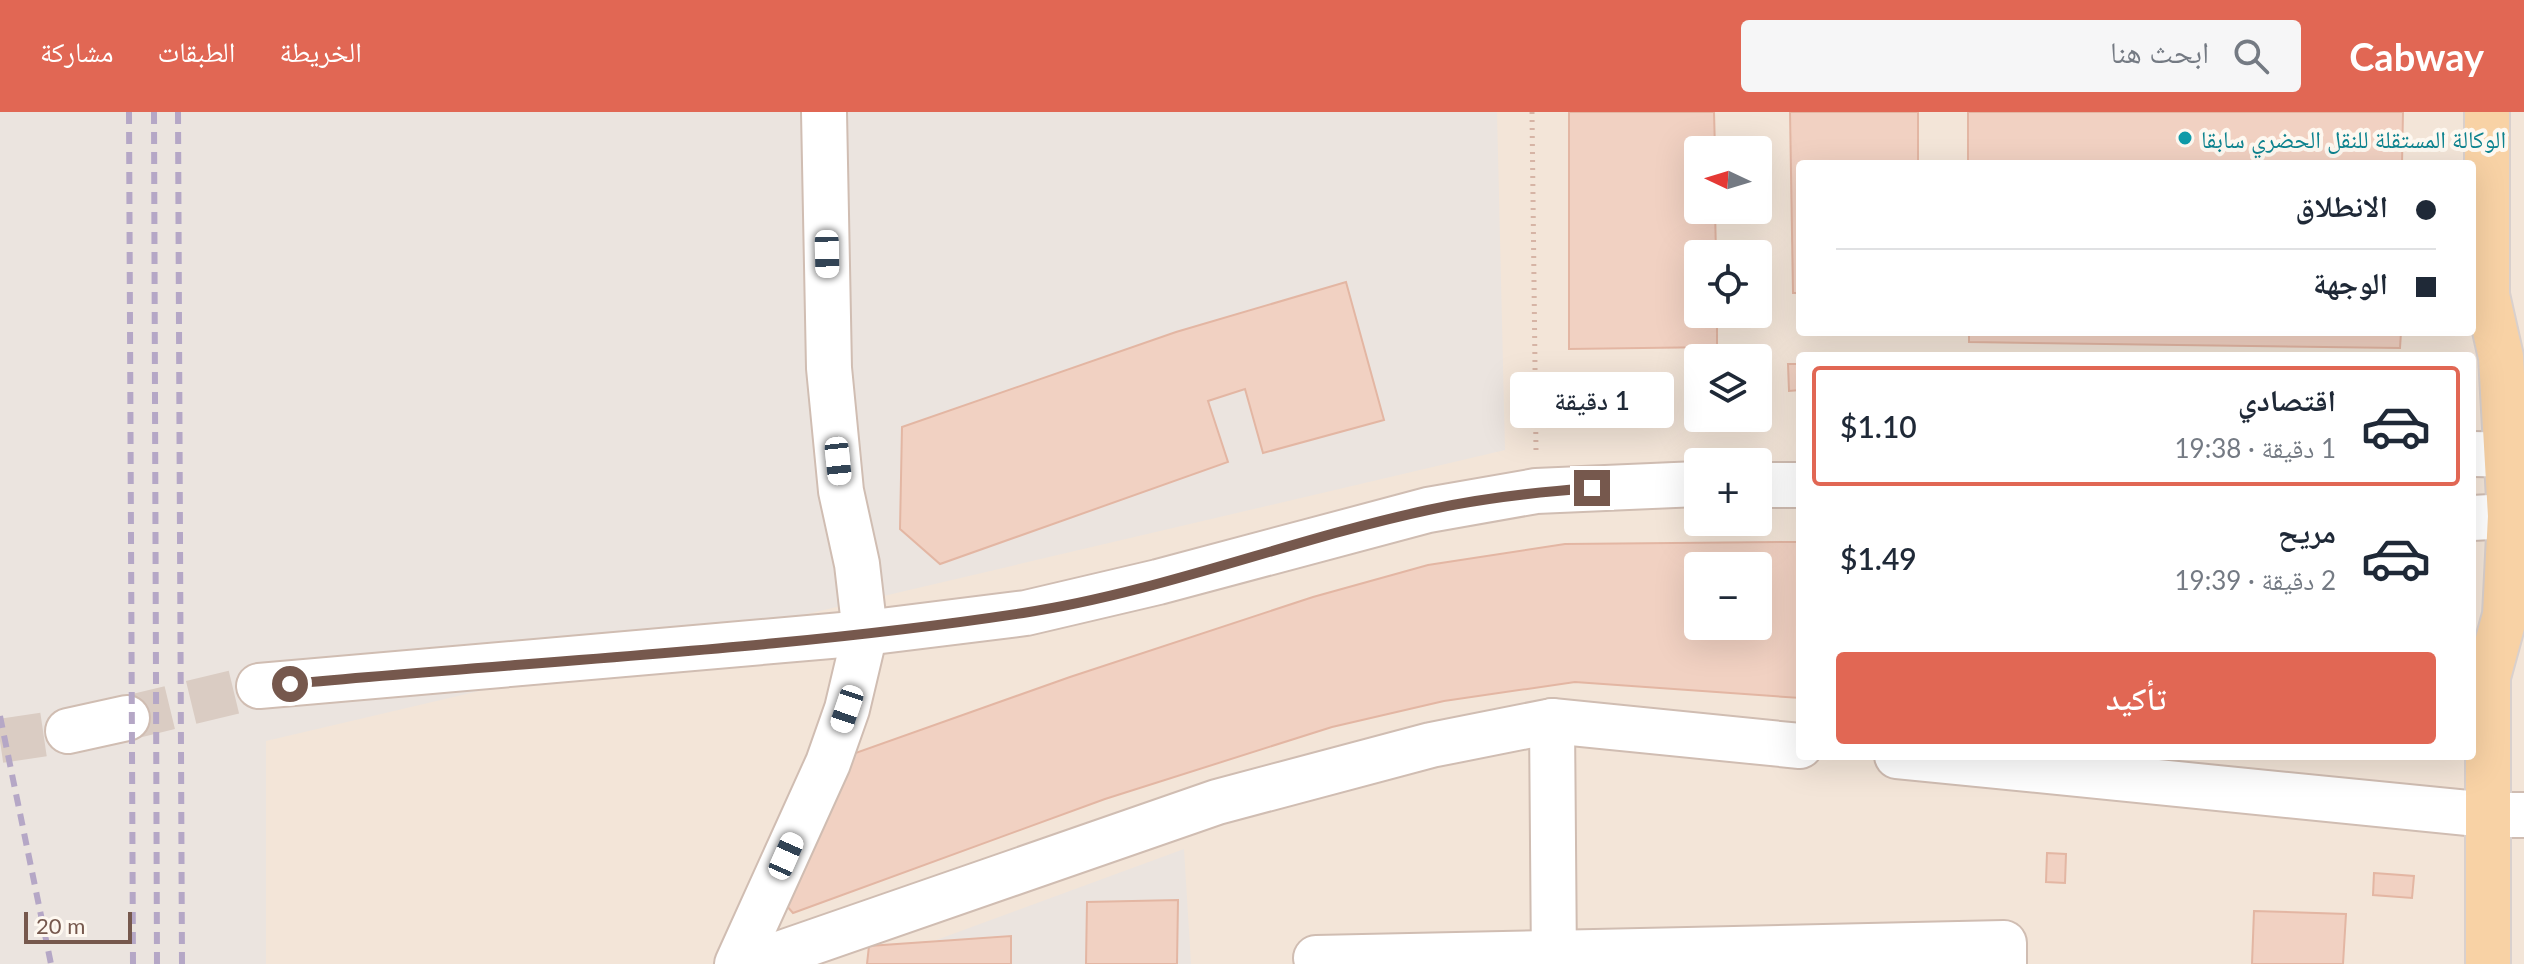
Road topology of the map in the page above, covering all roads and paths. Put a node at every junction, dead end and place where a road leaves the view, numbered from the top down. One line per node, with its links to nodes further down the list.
1 (824, 112): 12 (street)
2 (1532, 112): 10 (path)
3 (2487, 112): 4 (main road)
4 (2487, 295): 5 (main road); 6 (main road)
5 (2473, 352)
6 (2502, 454): 11 (main road)
7 (1684, 485): 10 (street)
8 (1772, 485): 9 (street)
9 (1796, 485)
10 (1536, 491): 12 (street)
11 (2502, 514): 14 (main road)
12 (865, 633): 15 (street); 24 (street)
13 (2476, 635): 14 (main road)
14 (2488, 677): 21 (main road)
15 (259, 686)
16 (127, 718): 18 (street)
17 (1552, 721): 19 (street); 23 (street); 25 (street)
18 (68, 731)
19 (1796, 746)
20 (1938, 760): 21 (street)
21 (2506, 815): 27 (main road)
22 (1316, 958): 23 (street)
23 (1554, 958): 26 (street)
24 (737, 964)
25 (750, 964)
26 (2004, 964)
27 (2488, 964)

